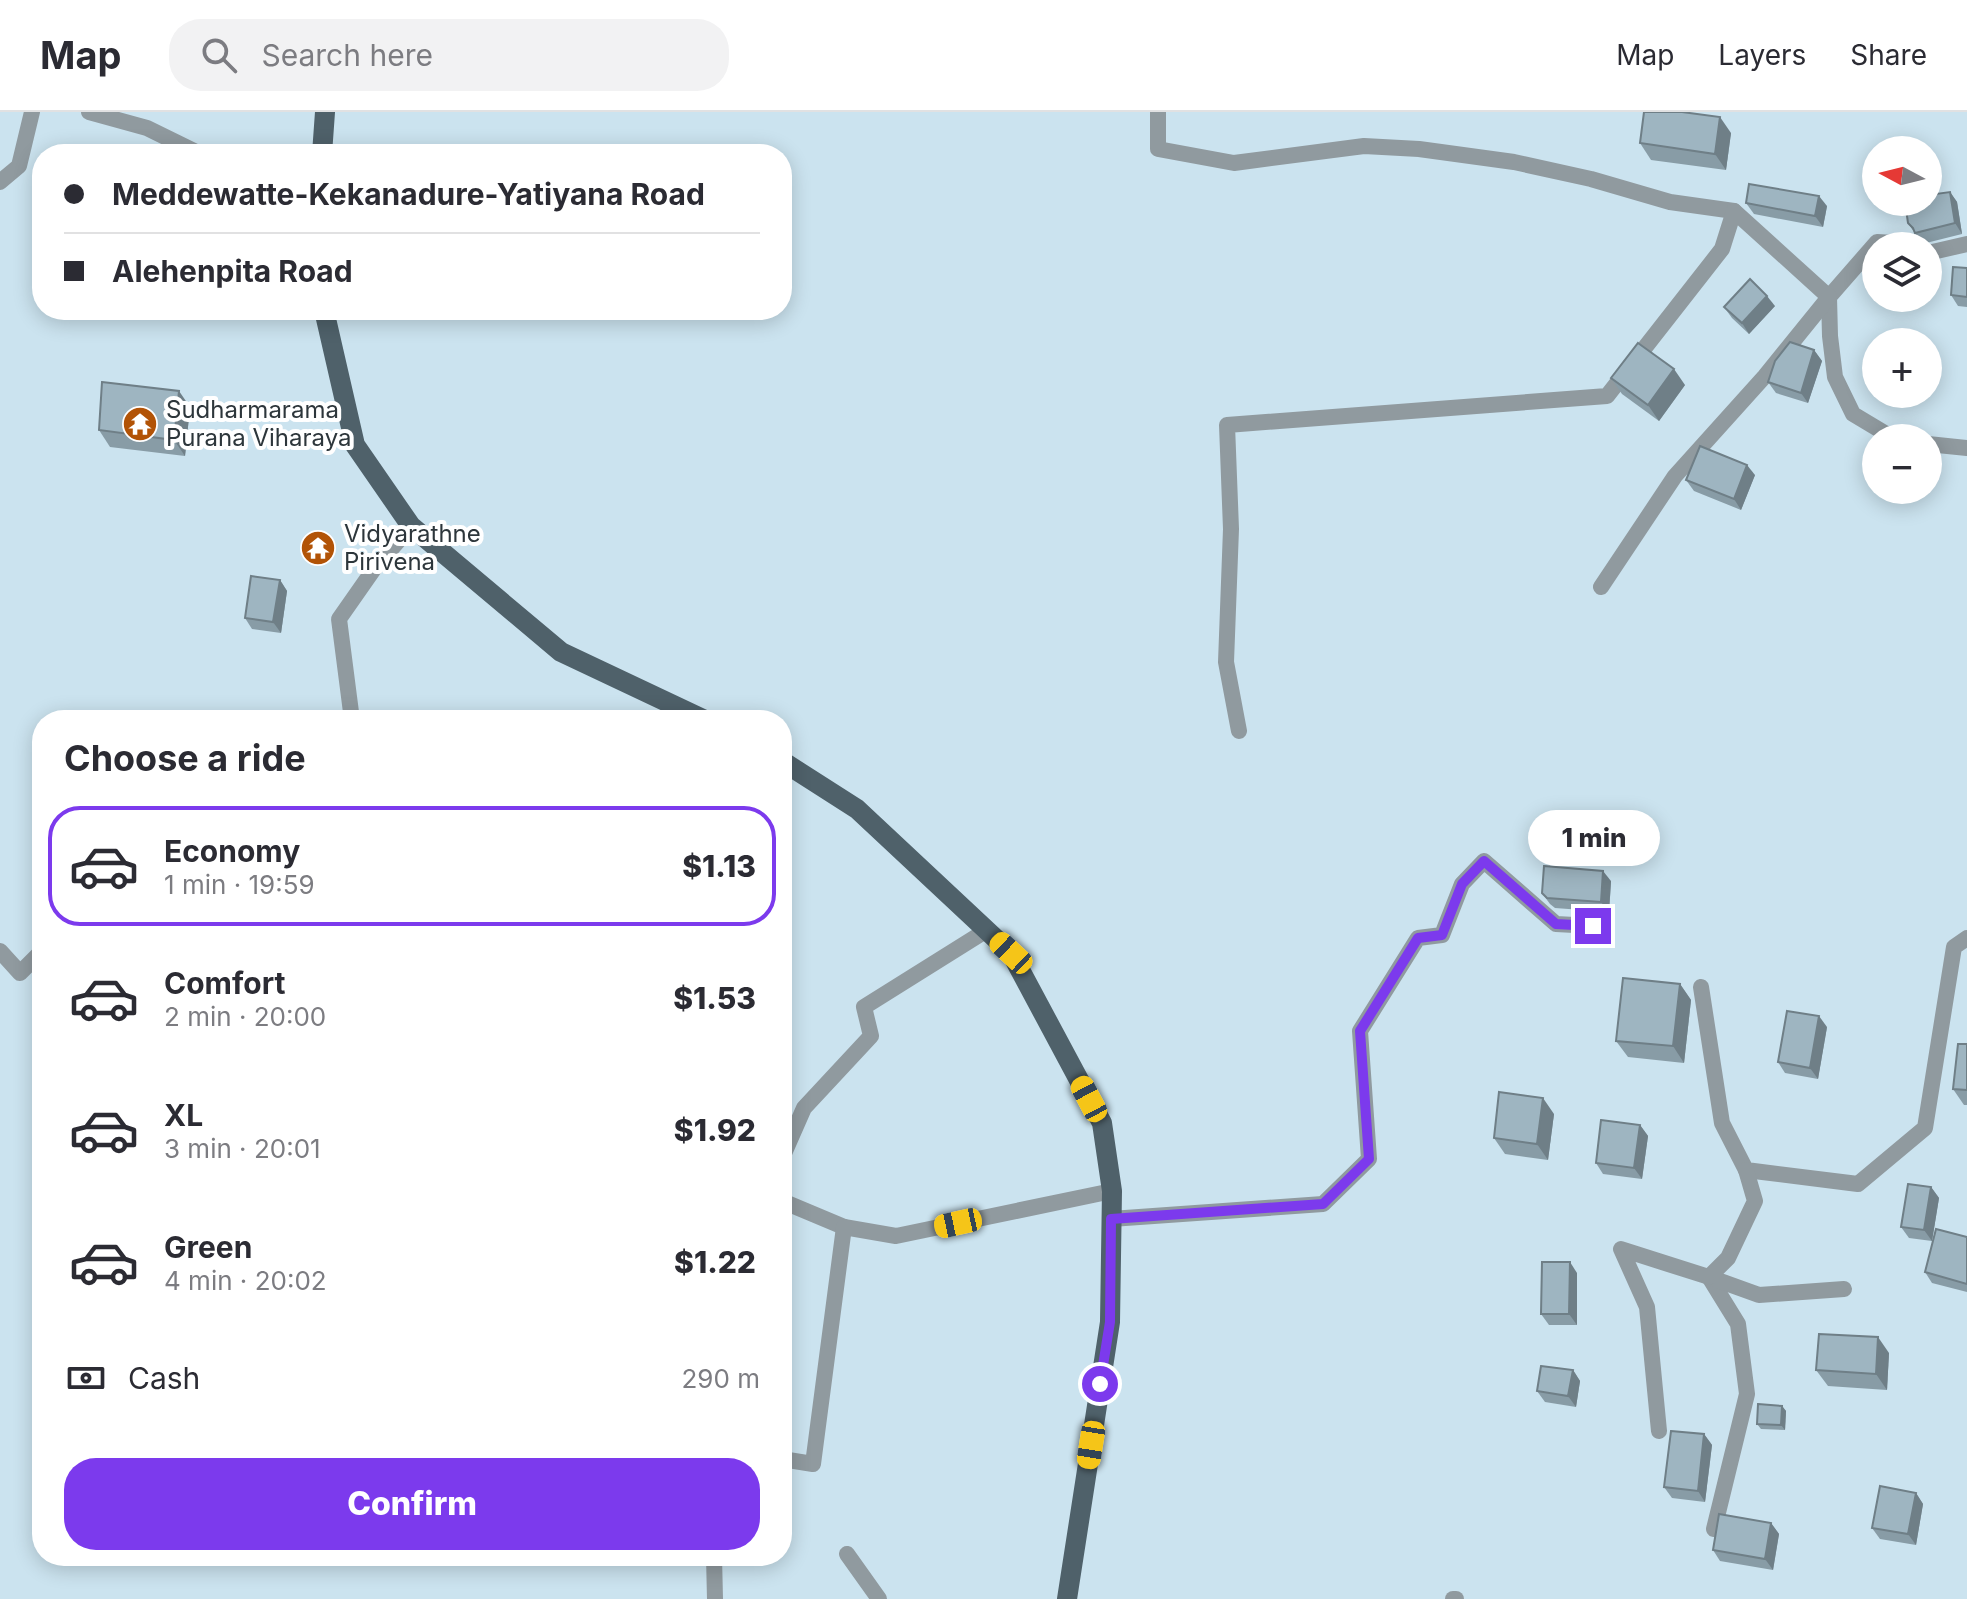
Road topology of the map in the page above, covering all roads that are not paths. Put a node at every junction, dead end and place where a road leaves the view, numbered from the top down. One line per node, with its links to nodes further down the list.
1 (32, 112): 7 (street)
2 (89, 112): 5 (street)
3 (325, 112): 6 (main road)
4 (1158, 112): 8 (street)
5 (180, 144)
6 (323, 144)
7 (0, 182)
8 (1734, 211): 12 (street); 21 (street)
9 (1967, 244): 10 (street)
10 (1942, 250)
11 (1862, 259): 12 (street)
12 (1829, 297): 14 (street); 18 (street)
13 (326, 320): 17 (main road)
14 (1870, 424)
15 (1942, 445): 16 (street)
16 (1967, 448)
17 (411, 526): 19 (street); 20 (main road)
18 (1601, 587)
19 (351, 710)
20 (684, 710)
21 (1239, 731)
22 (792, 767): 24 (main road)
23 (1593, 926): 33 (street)
24 (987, 930): 29 (street); 31 (main road)
25 (1967, 938): 30 (street)
26 (0, 951): 27 (street)
27 (32, 961)
28 (1701, 987): 30 (street)
29 (792, 1135)
30 (1746, 1170): 35 (street)
31 (1112, 1191): 33 (main road); 34 (street)
32 (792, 1205): 34 (street)
33 (1111, 1219): 44 (main road)
34 (844, 1227): 38 (street)
35 (1709, 1277): 36 (street); 37 (street); 39 (street)
36 (1844, 1289)
37 (1659, 1431)
38 (792, 1461)
39 (1714, 1529)
40 (847, 1554): 43 (street)
41 (714, 1566): 42 (street)
42 (715, 1599)
43 (879, 1599)
44 (1067, 1599)

